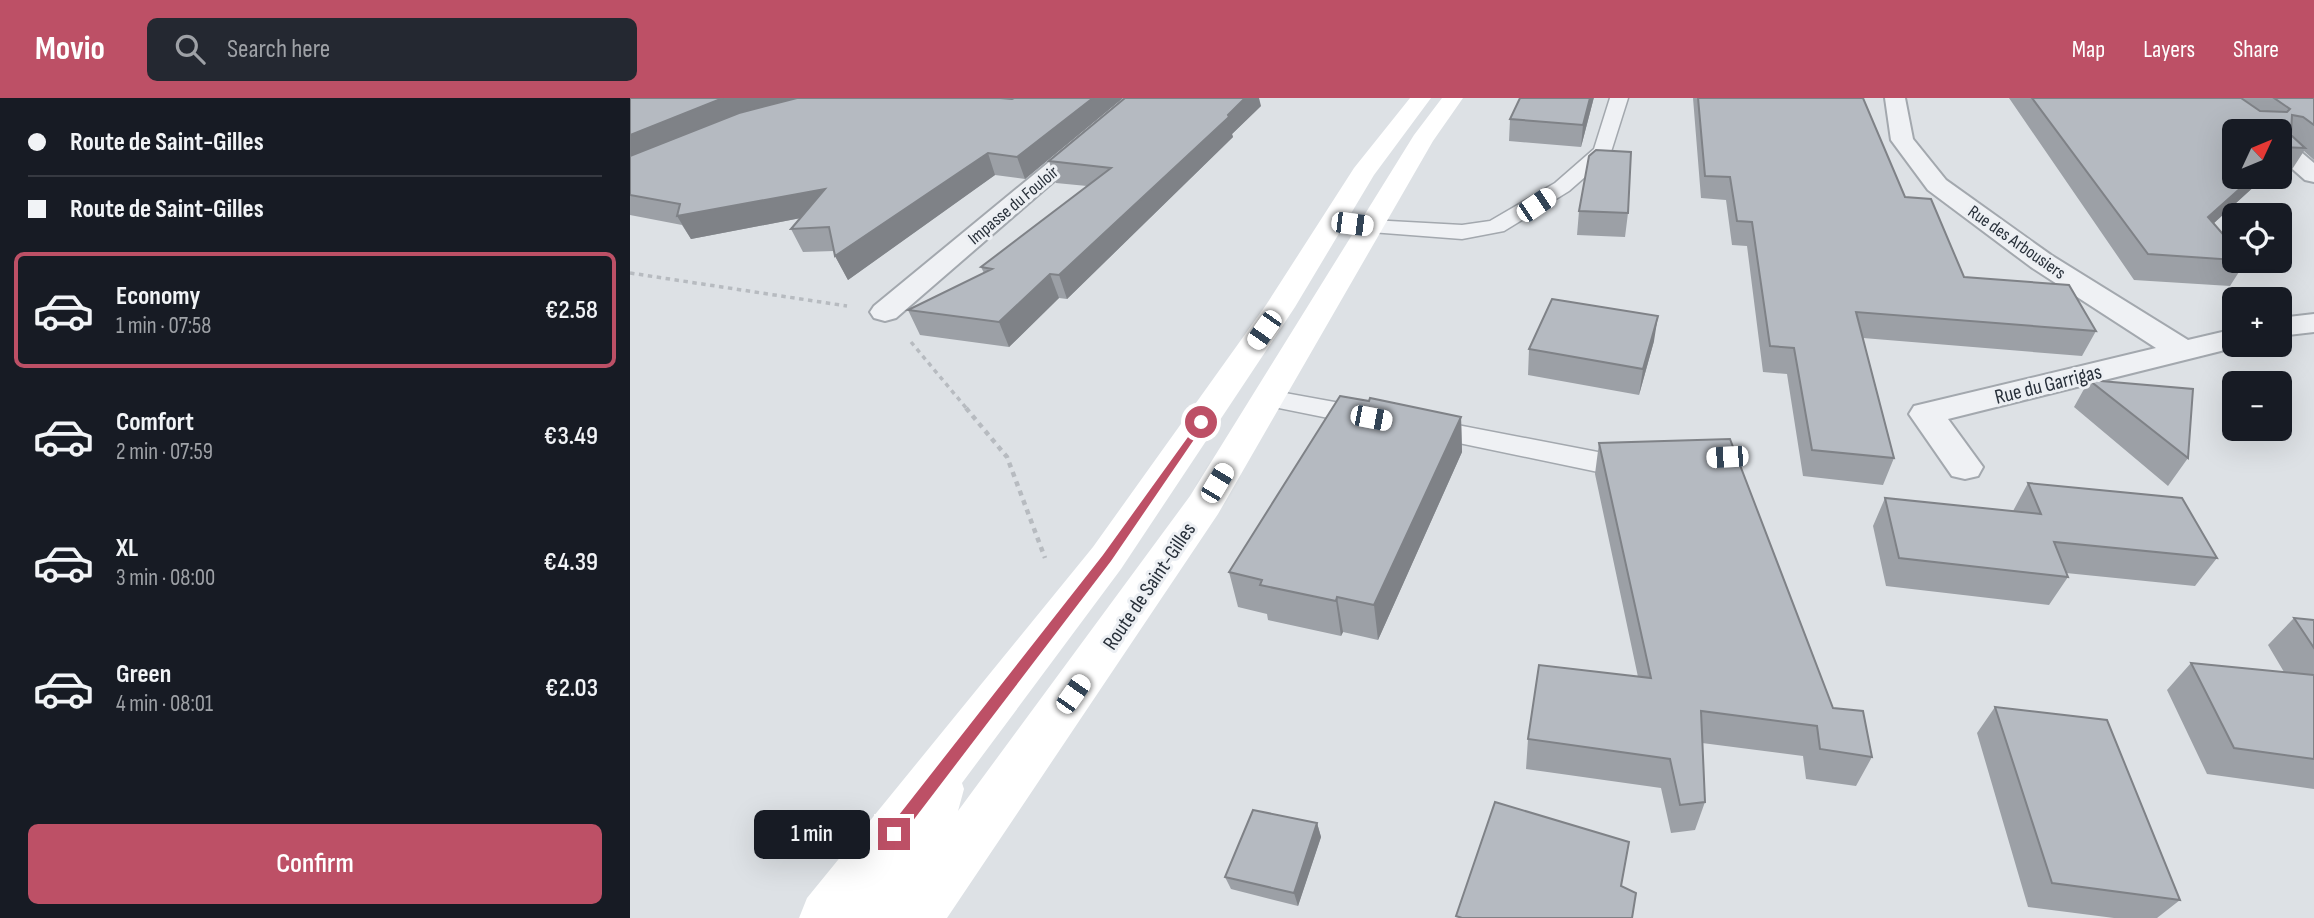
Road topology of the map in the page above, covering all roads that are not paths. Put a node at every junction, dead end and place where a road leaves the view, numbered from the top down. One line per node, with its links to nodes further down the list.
1 (1140, 98): 11 (street, Impasse du Fouloir)
2 (1421, 98): 6 (main road)
3 (1453, 98): 9 (main road, Route de Saint-Gilles)
4 (1619, 98): 9 (lane)
5 (1895, 98): 15 (street, Rue des Arbousiers)
6 (1385, 145): 9 (main road); 10 (main road)
7 (2292, 157): 8 (street)
8 (2314, 176)
9 (1371, 226): 16 (main road, Route de Saint-Gilles)
10 (1296, 281): 16 (main road); 19 (main road)
11 (885, 312)
12 (2314, 323): 13 (street)
13 (2292, 326)
14 (2222, 341): 15 (street, Rue du Garrigas)
15 (2183, 351): 18 (street, Rue du Garrigas)
16 (1269, 398): 17 (lane); 20 (main road, Route de Saint-Gilles)
17 (1672, 459)
18 (1965, 467)
19 (1153, 491): 20 (main road); 21 (main road)
20 (1103, 652): 24 (main road, Route de Saint-Gilles)
21 (944, 771): 22 (main road); 23 (main road)
22 (827, 918)
23 (866, 918)
24 (914, 918)

